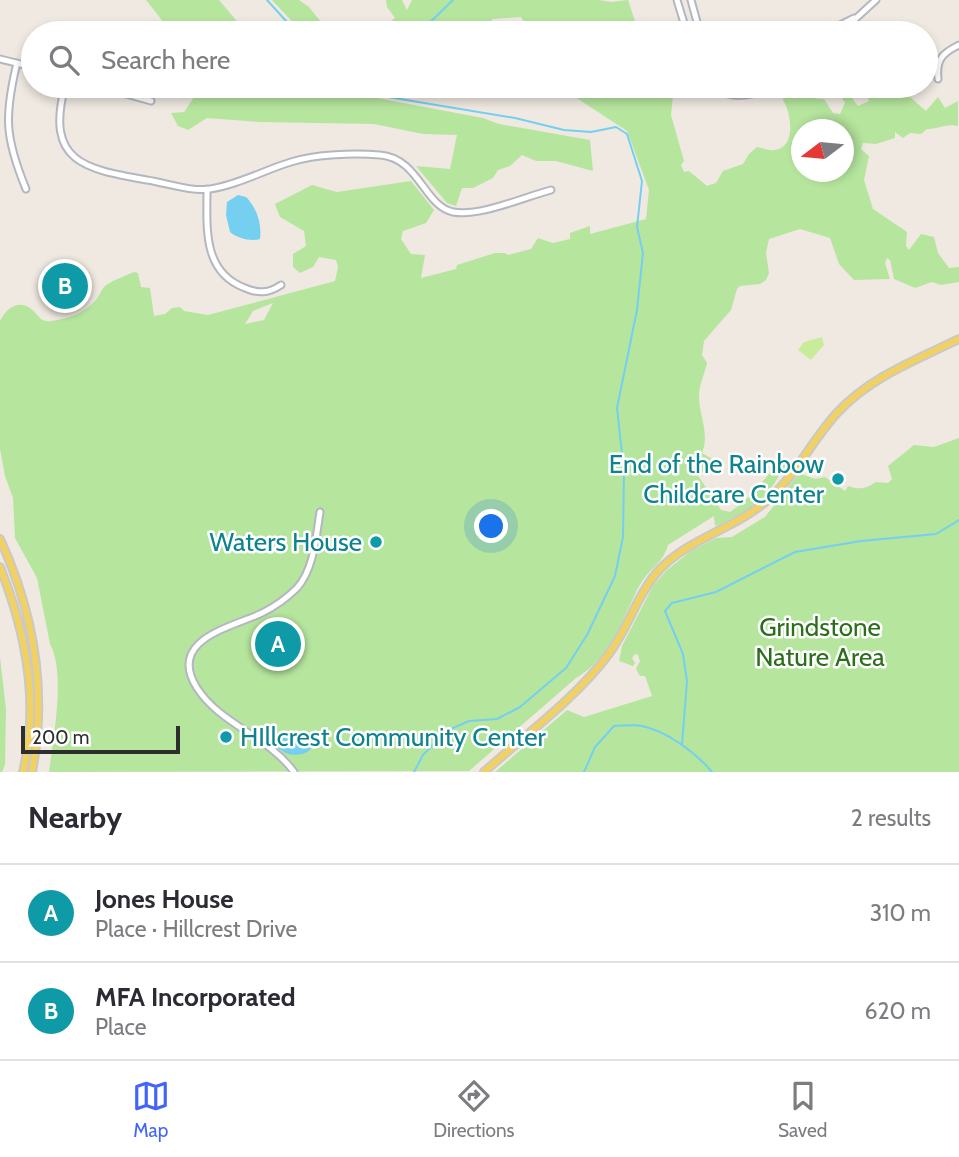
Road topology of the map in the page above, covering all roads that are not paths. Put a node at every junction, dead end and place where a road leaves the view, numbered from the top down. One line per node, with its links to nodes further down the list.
1 (677, 0): 5 (street)
2 (691, 0): 6 (street)
3 (876, 0): 4 (street)
4 (860, 14): 7 (street); 8 (street)
5 (683, 21)
6 (697, 21)
7 (847, 21)
8 (853, 21)
9 (959, 45): 13 (street)
10 (0, 59): 11 (street)
11 (17, 62): 12 (street); 17 (street)
12 (21, 63)
13 (938, 79)
14 (62, 98): 18 (street)
15 (143, 98): 16 (street)
16 (151, 100)
17 (26, 189)
18 (207, 189): 19 (street); 20 (street)
19 (551, 190)
20 (281, 285)
21 (959, 339): 28 (main road)
22 (320, 512): 27 (street)
23 (0, 539): 26 (main road)
24 (0, 567): 25 (main road)
25 (23, 772)
26 (32, 772)
27 (294, 772)
28 (484, 772)

